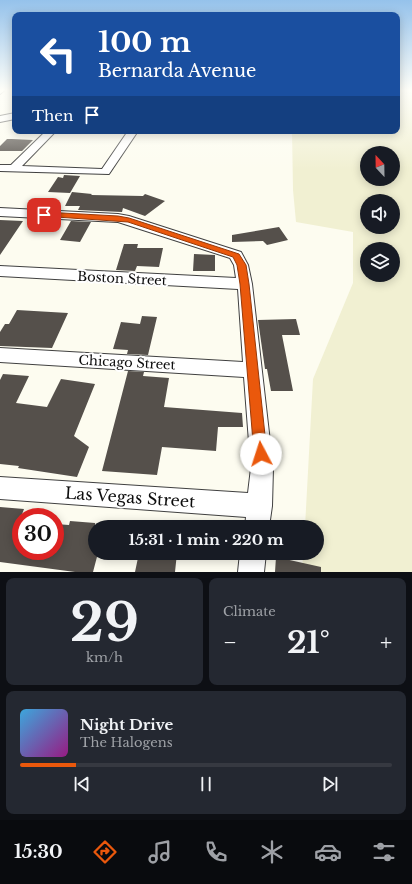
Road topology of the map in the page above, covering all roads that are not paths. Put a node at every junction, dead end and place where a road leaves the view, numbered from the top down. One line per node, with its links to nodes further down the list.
1 (12, 117): 2 (street)
2 (0, 119)
3 (48, 134): 6 (street)
4 (131, 134): 6 (street)
5 (0, 168): 6 (street)
6 (14, 168)
7 (0, 212): 9 (street)
8 (0, 271): 9 (street, Boston Street)
9 (245, 284): 11 (street)
10 (0, 355): 11 (street, Chicago Street)
11 (253, 370): 13 (street)
12 (0, 488): 13 (street, Las Vegas Street)
13 (258, 516)
14 (252, 560): 15 (street)
15 (251, 572)

